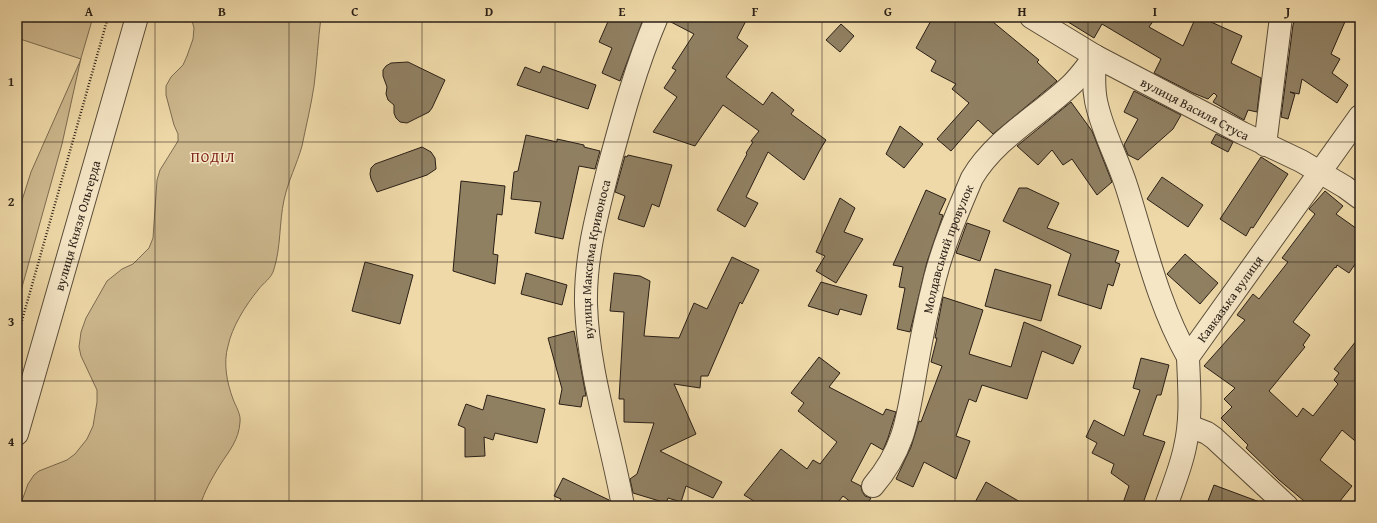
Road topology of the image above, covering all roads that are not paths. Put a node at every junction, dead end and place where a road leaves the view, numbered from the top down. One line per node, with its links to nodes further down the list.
1 (137, 17): 12 (street, вулиця Князя Ольгерда)
2 (657, 17): 14 (street, вулиця Максима Кривоноса)
3 (1031, 17): 5 (street, вулиця Василя Стуса)
4 (1281, 17): 7 (street)
5 (1095, 56): 7 (street, вулиця Василя Стуса); 10 (street); 13 (street, Молдавський провулок)
6 (1360, 116): 8 (street, Кавказька вулиця)
7 (1265, 145): 8 (street, вулиця Василя Стуса)
8 (1320, 172): 9 (street, вулиця Василя Стуса); 10 (street, Кавказька вулиця)
9 (1360, 198)
10 (1188, 357): 11 (street)
11 (1189, 426): 15 (street); 16 (street)
12 (17, 434)
13 (873, 486)
14 (623, 506)
15 (1166, 506)
16 (1287, 506)

